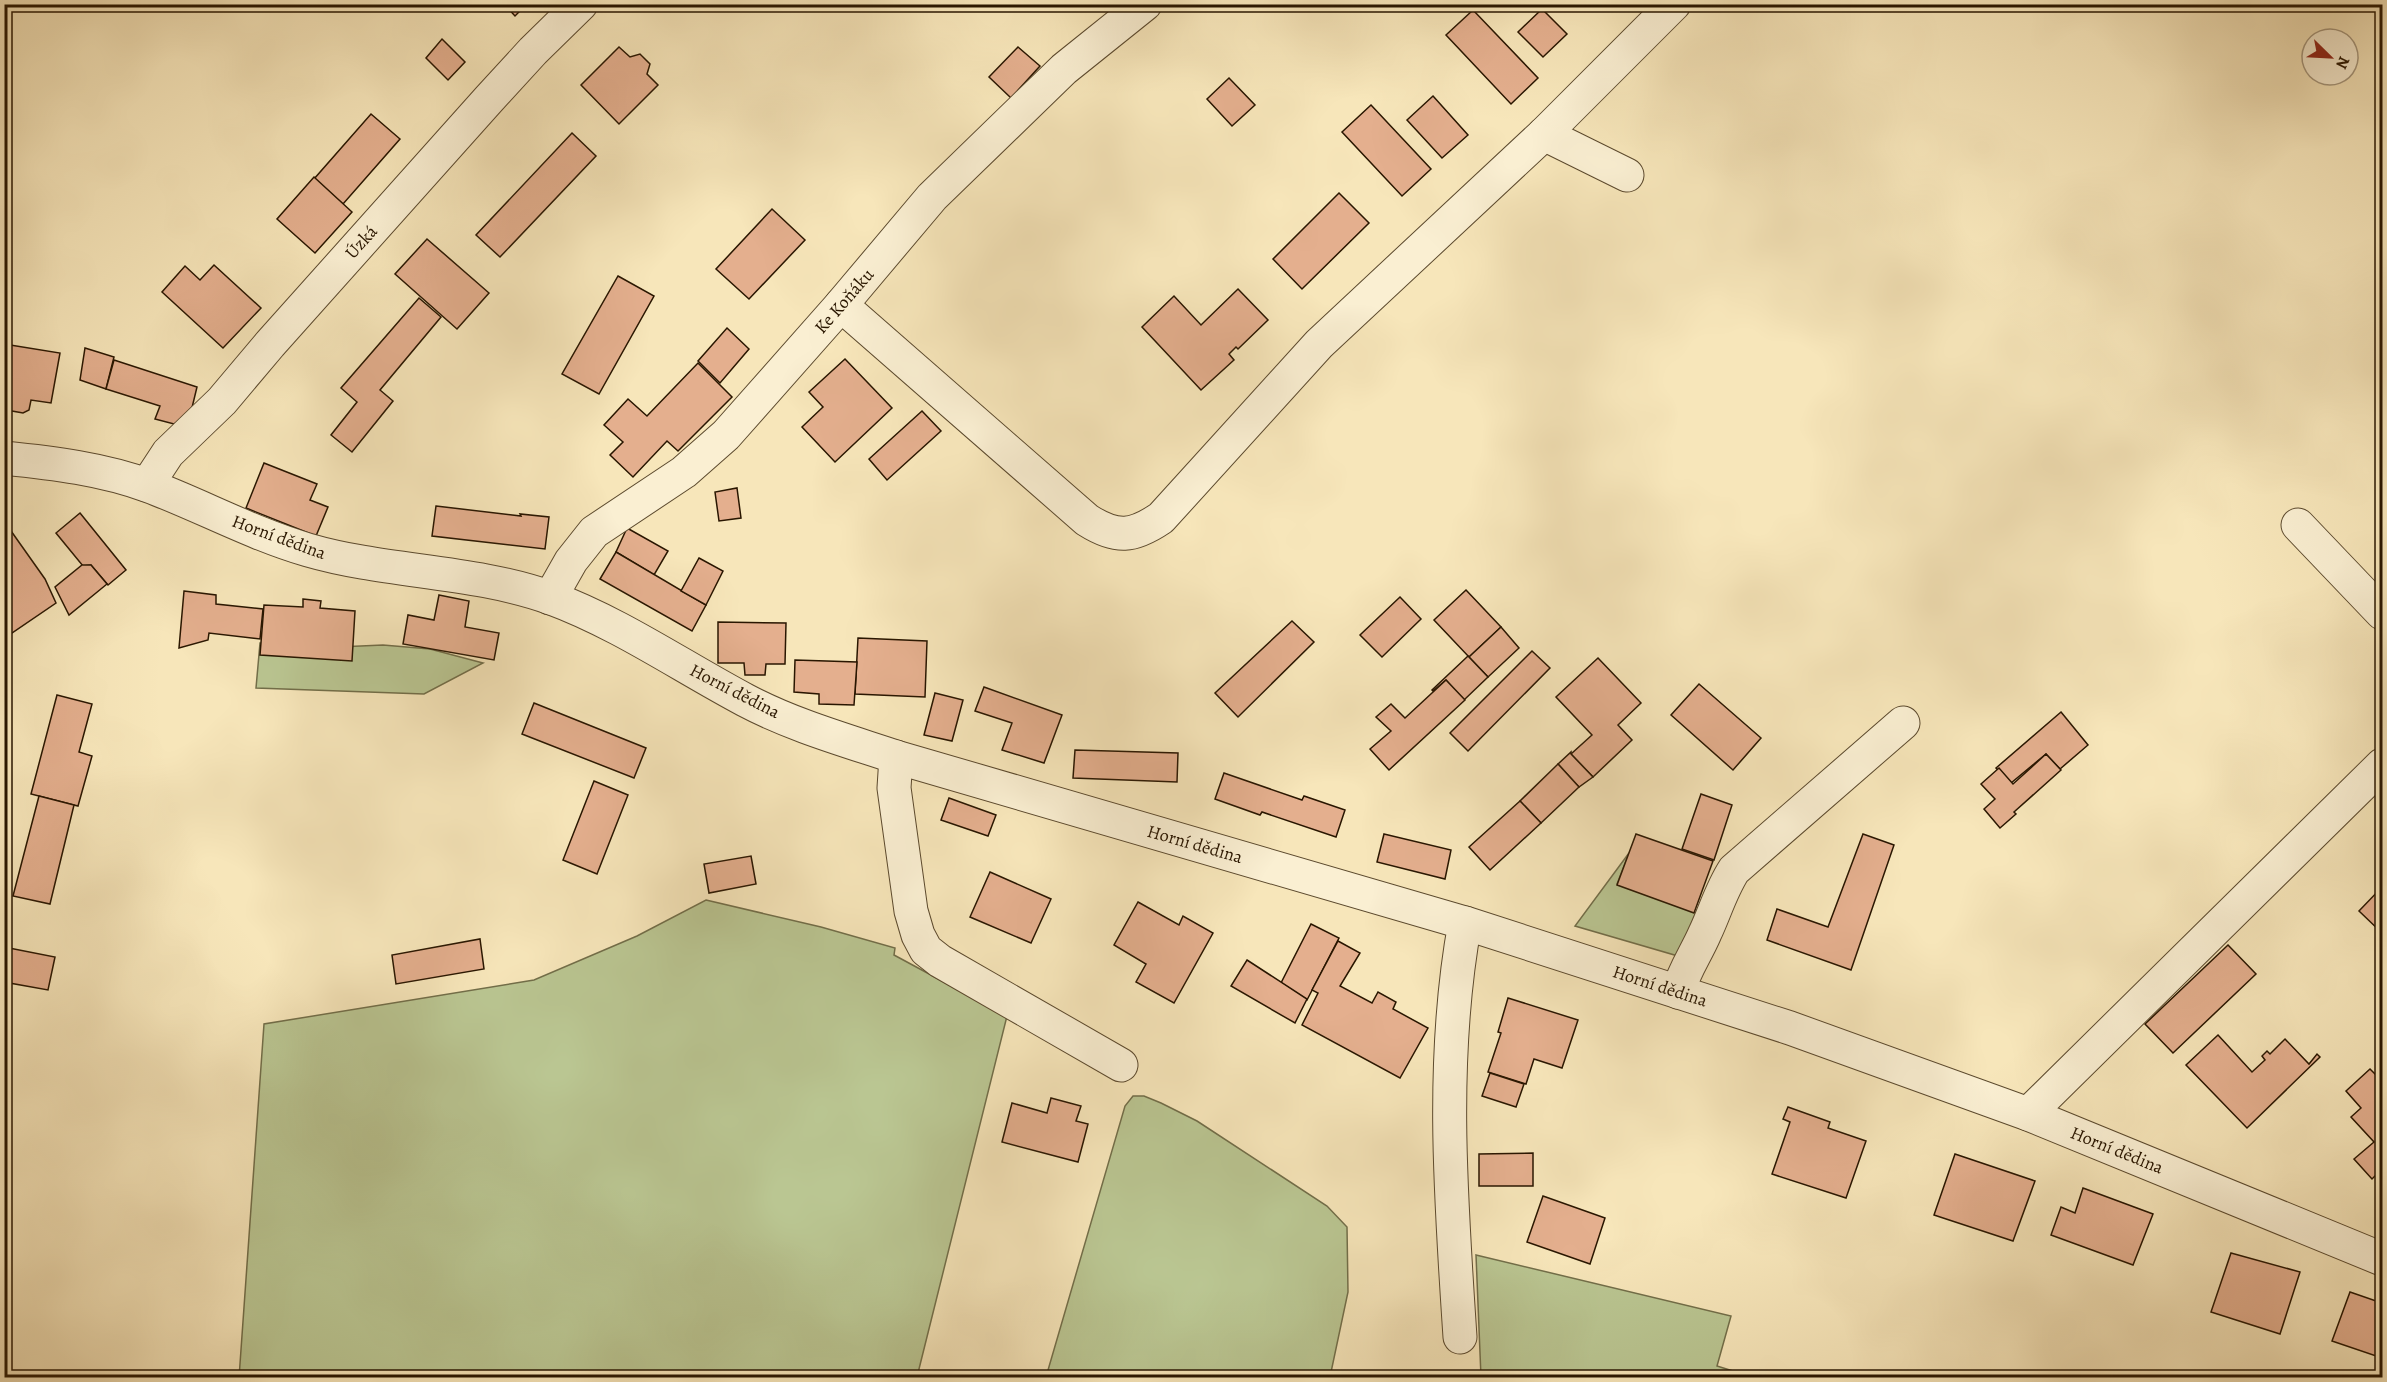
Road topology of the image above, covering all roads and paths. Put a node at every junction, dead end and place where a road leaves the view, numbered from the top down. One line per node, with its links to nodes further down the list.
1 (581, 4): 8 (street, Úzká)
2 (1145, 4): 6 (street, Ke Koňáku)
3 (1674, 4): 4 (street)
4 (1544, 134): 5 (street); 6 (street)
5 (1627, 175)
6 (841, 305): 10 (street, Ke Koňáku)
7 (4, 458): 8 (street, Horní dědina)
8 (147, 486): 10 (street, Horní dědina)
9 (2298, 525): 11 (street)
10 (550, 598): 13 (street, Horní dědina)
11 (2382, 613)
12 (1903, 723): 16 (street)
13 (896, 758): 15 (street, Horní dědina); 17 (street)
14 (2382, 765): 18 (street)
15 (1465, 923): 16 (street, Horní dědina); 20 (street)
16 (1678, 992): 18 (street, Horní dědina)
17 (1121, 1065)
18 (2028, 1114): 19 (street, Horní dědina)
19 (2382, 1259)
20 (1460, 1337)

